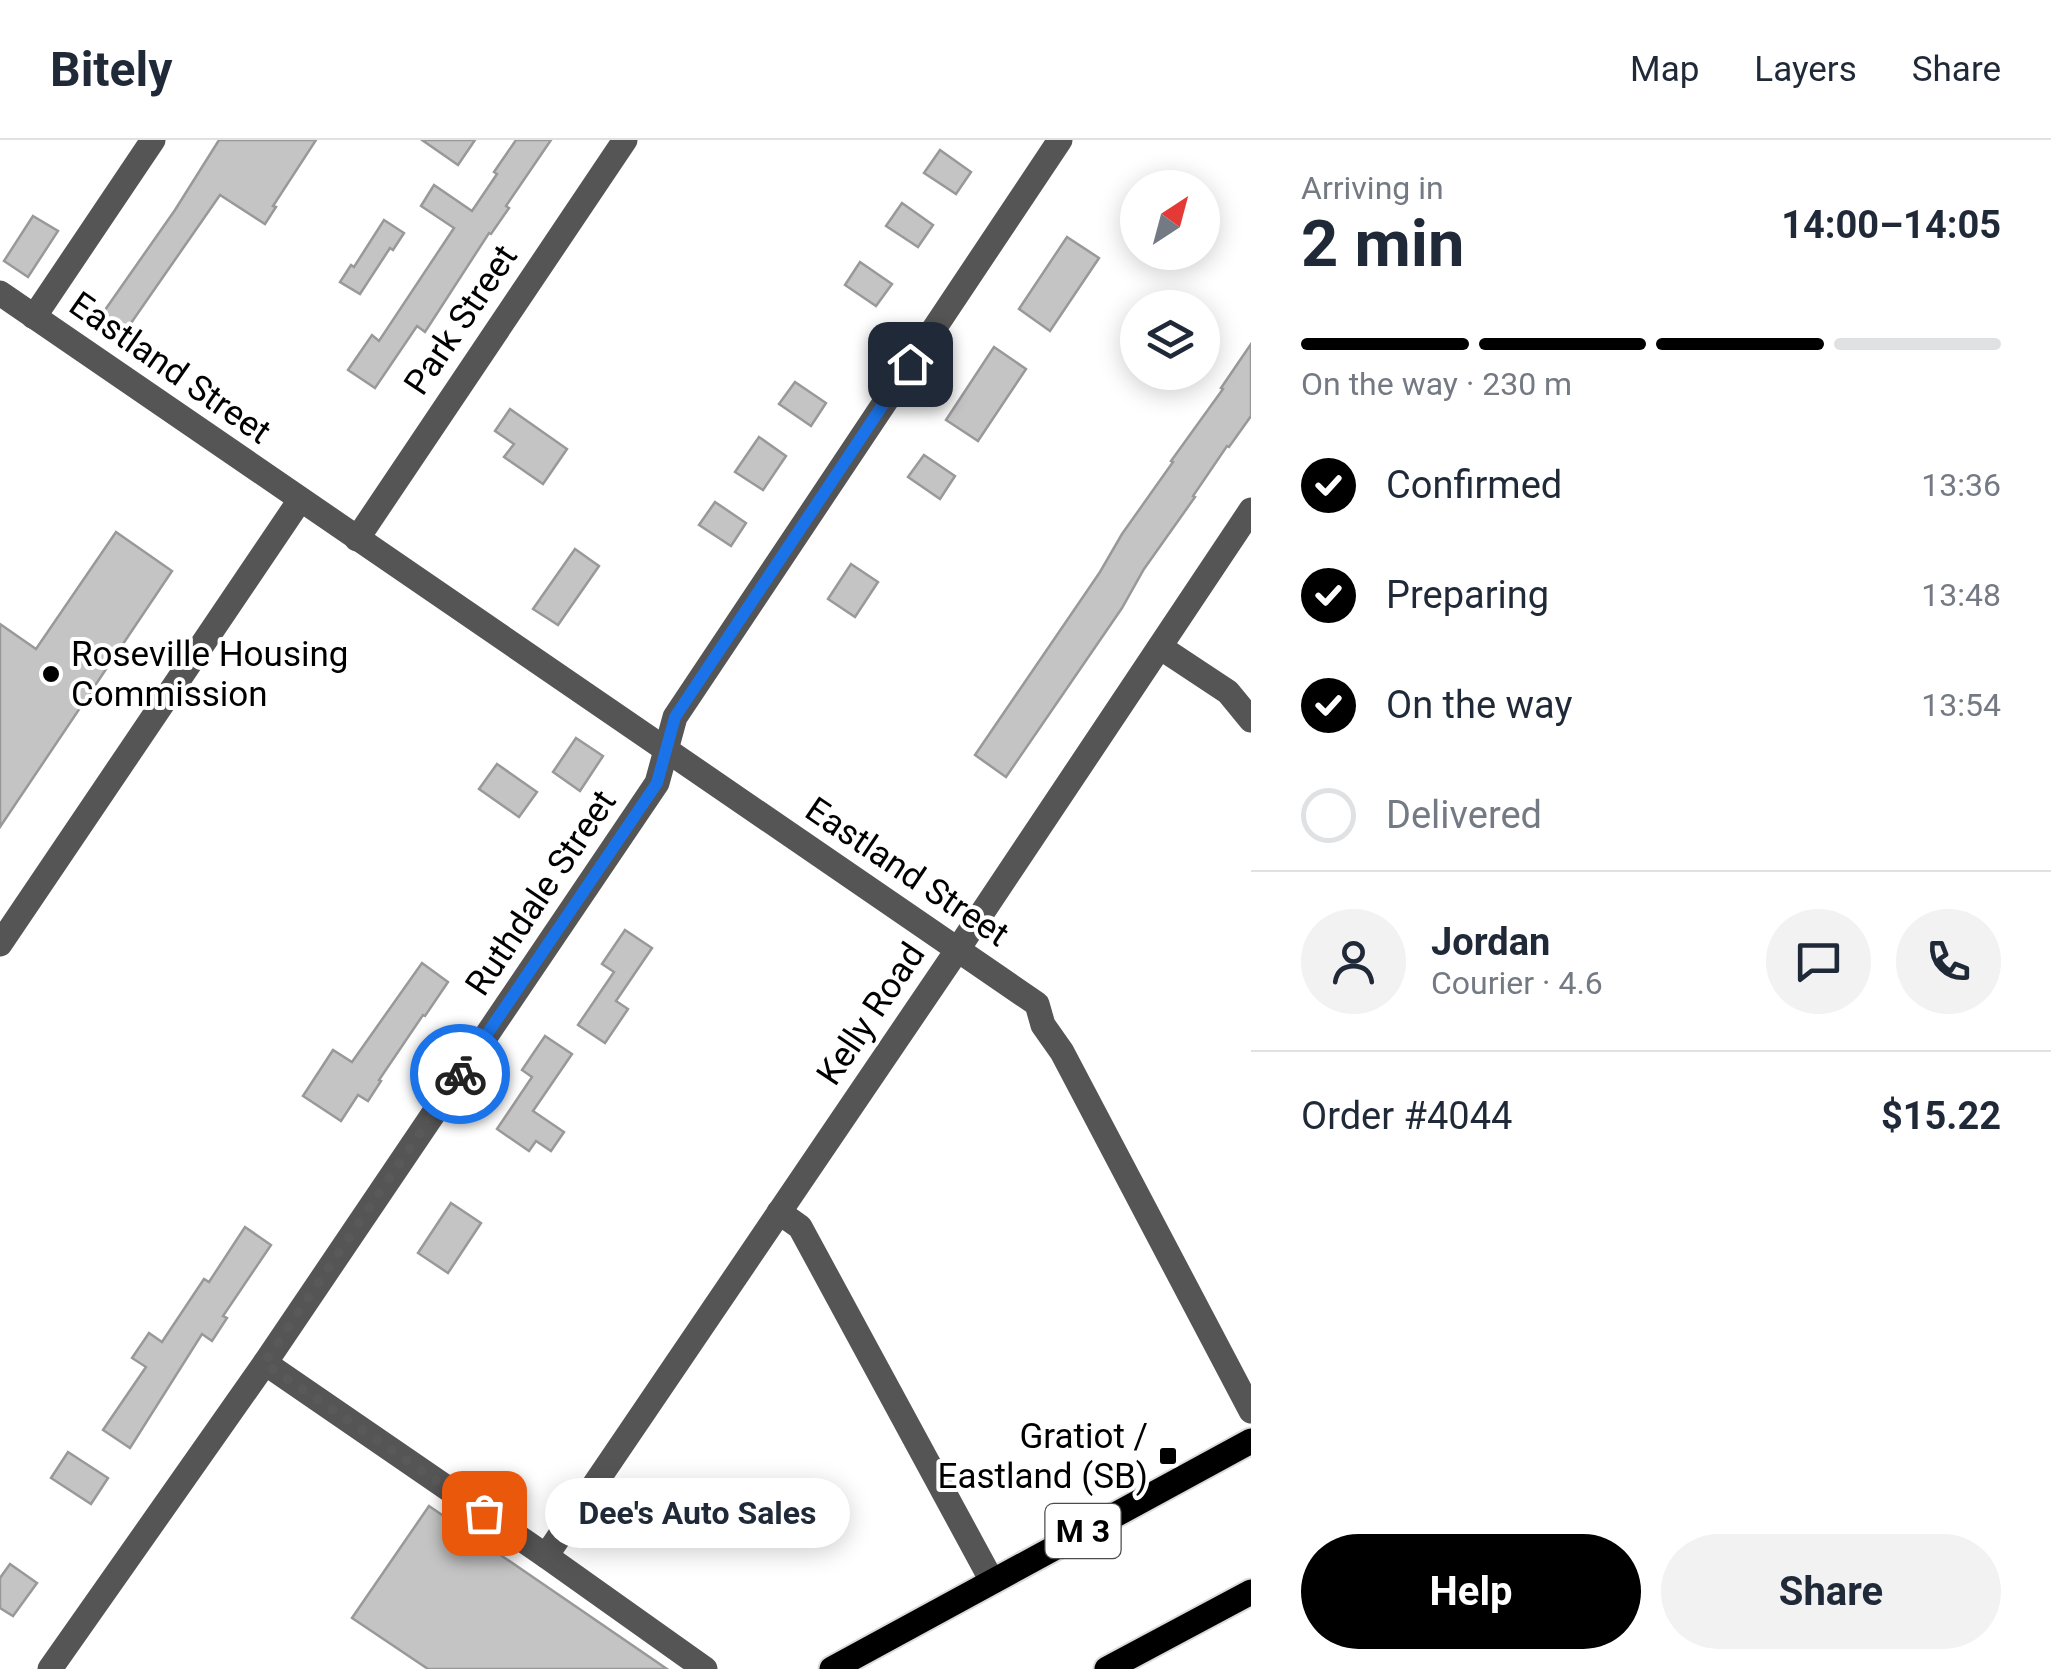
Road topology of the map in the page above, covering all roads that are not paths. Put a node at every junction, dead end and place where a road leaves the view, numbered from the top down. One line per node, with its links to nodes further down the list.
1 (153, 140): 5 (street)
2 (624, 140): 8 (street, Park Street)
3 (1060, 140): 11 (street, Ruthdale Street)
4 (0, 293): 5 (street, Eastland Street)
5 (34, 317): 6 (street, Eastland Street)
6 (300, 500): 8 (street, Eastland Street); 12 (street)
7 (1251, 510): 9 (street, Kelly Road)
8 (356, 539): 11 (street, Eastland Street)
9 (1160, 647): 10 (street); 13 (street, Kelly Road)
10 (1251, 720)
11 (666, 750): 13 (street, Eastland Street); 15 (street, Ruthdale Street)
12 (0, 944)
13 (958, 949): 14 (street, Kelly Road); 16 (street, Eastland Street)
14 (779, 1212): 18 (street, Kelly Road); 19 (street)
15 (264, 1363): 18 (street); 21 (street, Ruthdale Street)
16 (1251, 1412)
17 (1251, 1441): 19 (main road, M 3)
18 (546, 1556): 22 (street)
19 (992, 1581): 23 (main road, M 3)
20 (1251, 1592): 24 (main road)
21 (50, 1669)
22 (704, 1669)
23 (832, 1669)
24 (1107, 1669)

